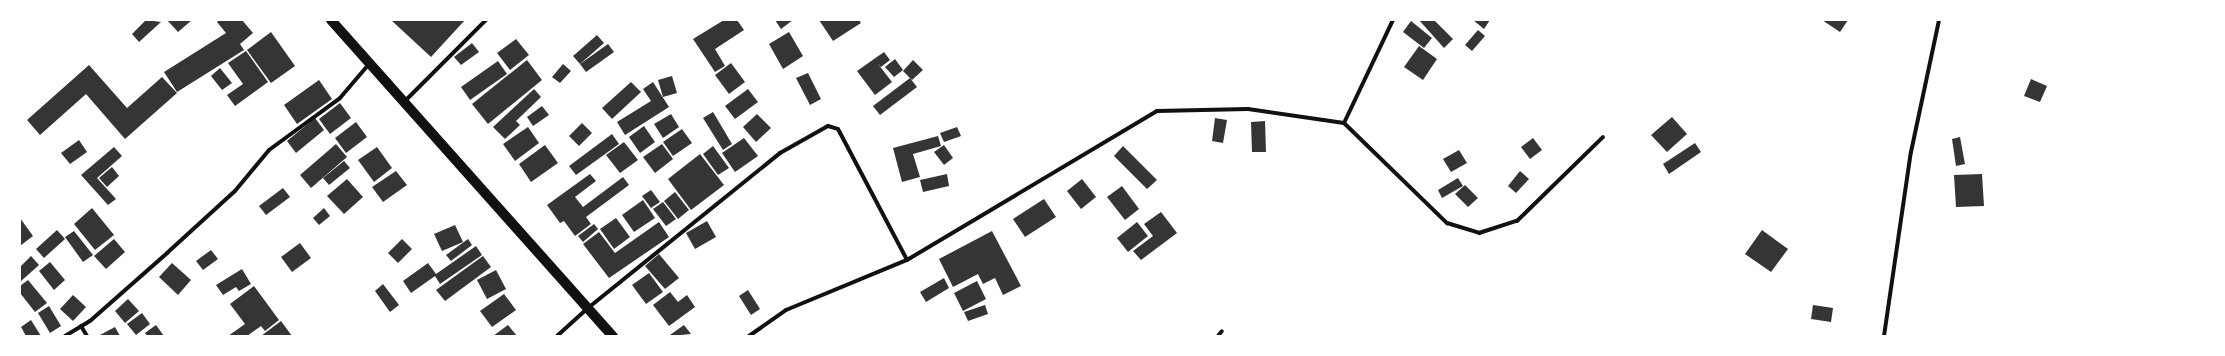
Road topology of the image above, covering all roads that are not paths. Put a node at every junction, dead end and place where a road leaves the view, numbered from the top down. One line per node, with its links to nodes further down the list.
1 (331, 20): 5 (main road)
2 (486, 20): 6 (street)
3 (1393, 20): 7 (street)
4 (1939, 20): 19 (street)
5 (371, 63): 6 (main road); 11 (street)
6 (405, 101): 10 (main road)
7 (1344, 124): 8 (street); 9 (street)
8 (1603, 136)
9 (907, 260): 10 (street); 17 (street)
10 (588, 308): 15 (street); 16 (main road)
11 (81, 326): 13 (street); 14 (street)
12 (1222, 331): 18 (street)
13 (65, 336)
14 (88, 336)
15 (557, 336)
16 (613, 336)
17 (748, 336)
18 (1218, 336)
19 (1884, 336)

